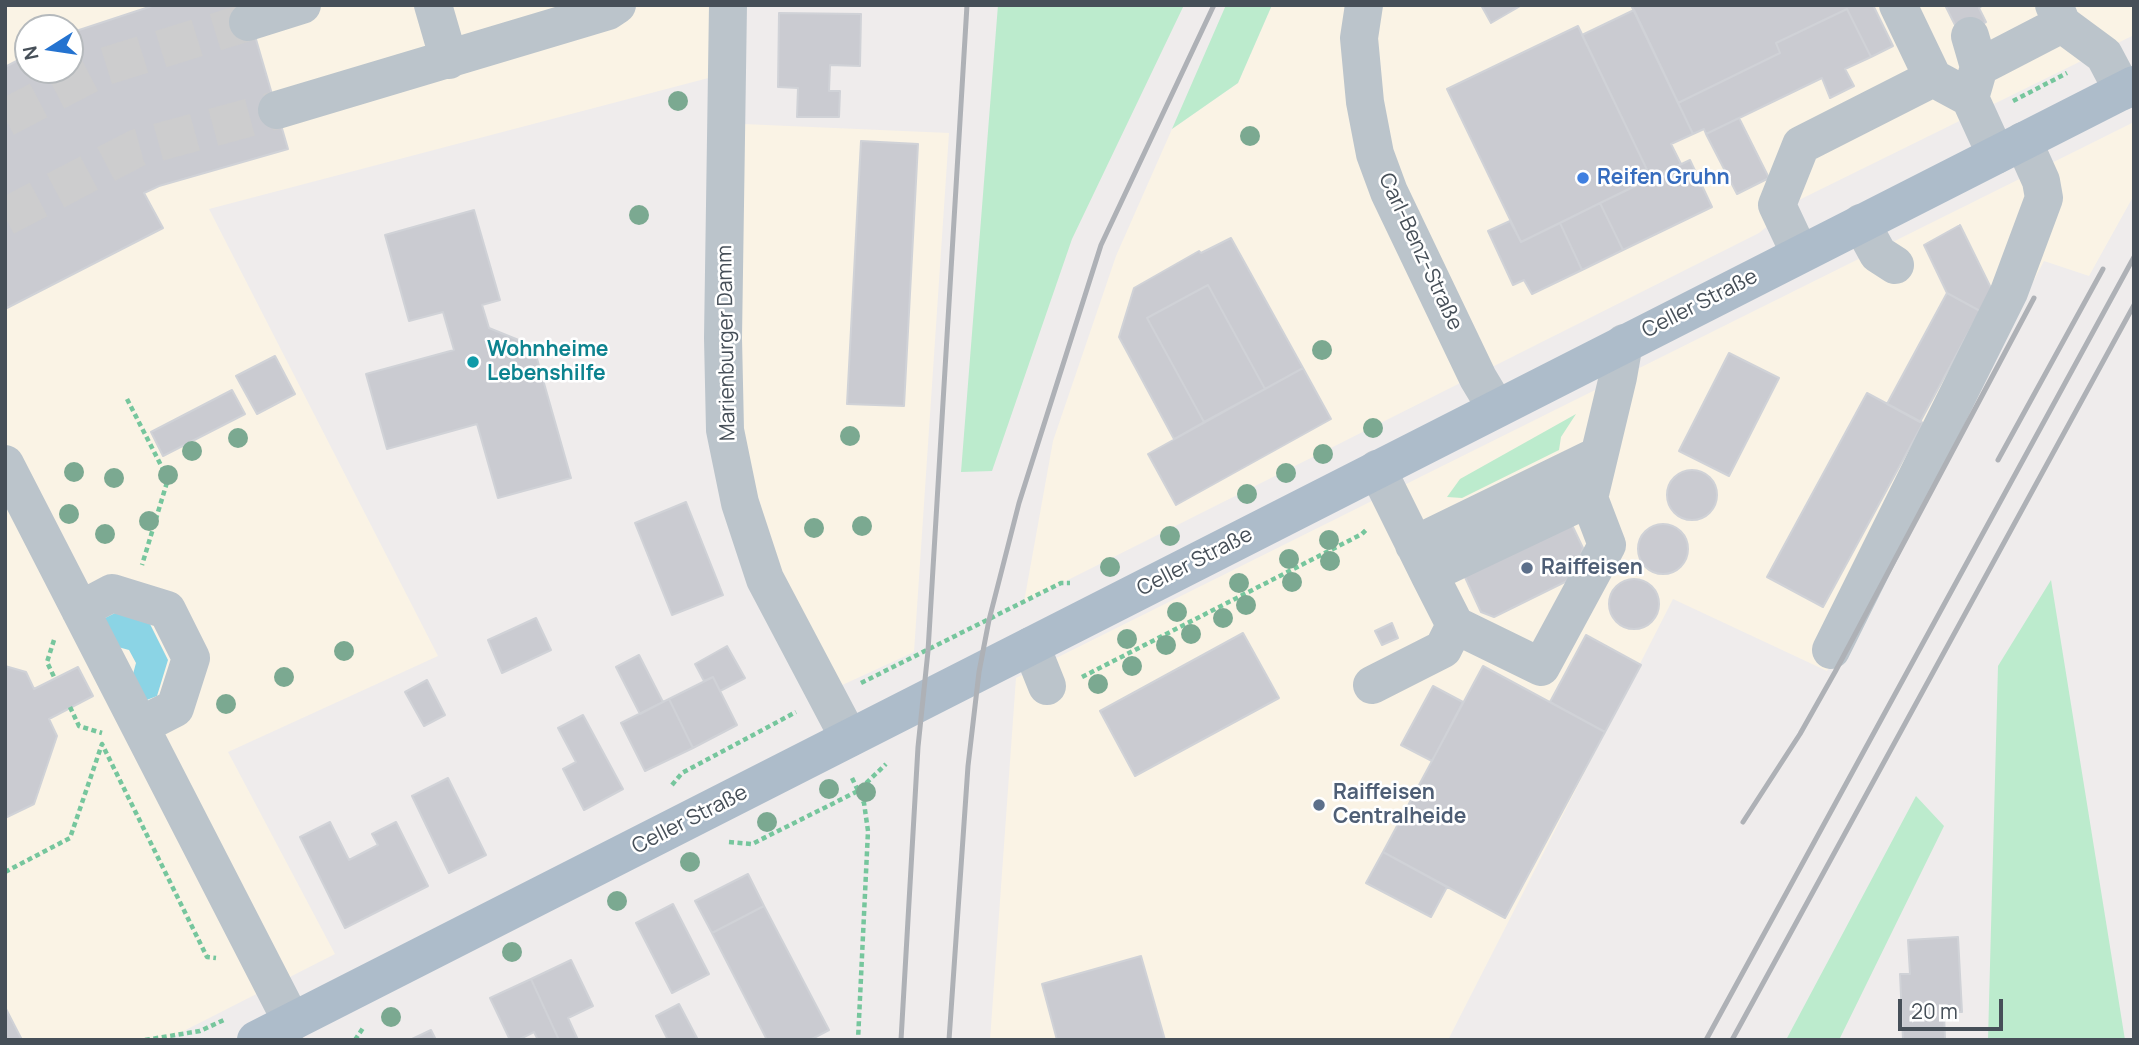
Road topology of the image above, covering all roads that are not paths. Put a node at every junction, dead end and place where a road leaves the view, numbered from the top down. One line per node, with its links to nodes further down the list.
1 (302, 5): 8 (street)
2 (433, 5): 9 (street)
3 (617, 5): 9 (street)
4 (728, 5): 32 (street, Marienburger Damm)
5 (1364, 5): 19 (street, Carl-Benz-Straße)
6 (1898, 5): 11 (street)
7 (2058, 14): 10 (street); 12 (street)
8 (248, 22)
9 (449, 60): 13 (street)
10 (1973, 67): 11 (street); 14 (street)
11 (1933, 78): 16 (street)
12 (2128, 88): 14 (main road, Celler Straße)
13 (277, 110)
14 (2009, 148): 15 (main road, Celler Straße); 28 (street)
15 (1861, 223): 16 (main road, Celler Straße); 17 (street)
16 (1800, 254): 18 (main road, Celler Straße)
17 (1895, 265)
18 (1624, 343): 19 (main road, Celler Straße); 20 (street)
19 (1496, 408): 22 (main road, Celler Straße)
20 (1600, 455): 23 (street); 24 (street)
21 (5, 464): 25 (street)
22 (1384, 485): 24 (street); 27 (main road, Celler Straße)
23 (1589, 498): 24 (street); 26 (street)
24 (1421, 559): 26 (street)
25 (80, 610): 31 (street); 31 (street)
26 (1455, 625): 29 (street)
27 (1031, 646): 30 (street); 32 (main road, Celler Straße)
28 (1830, 650)
29 (1372, 685)
30 (1047, 686)
31 (139, 726): 33 (street)
32 (849, 738): 33 (main road, Celler Straße)
33 (292, 1022): 34 (main road, Celler Straße)
34 (256, 1040)

